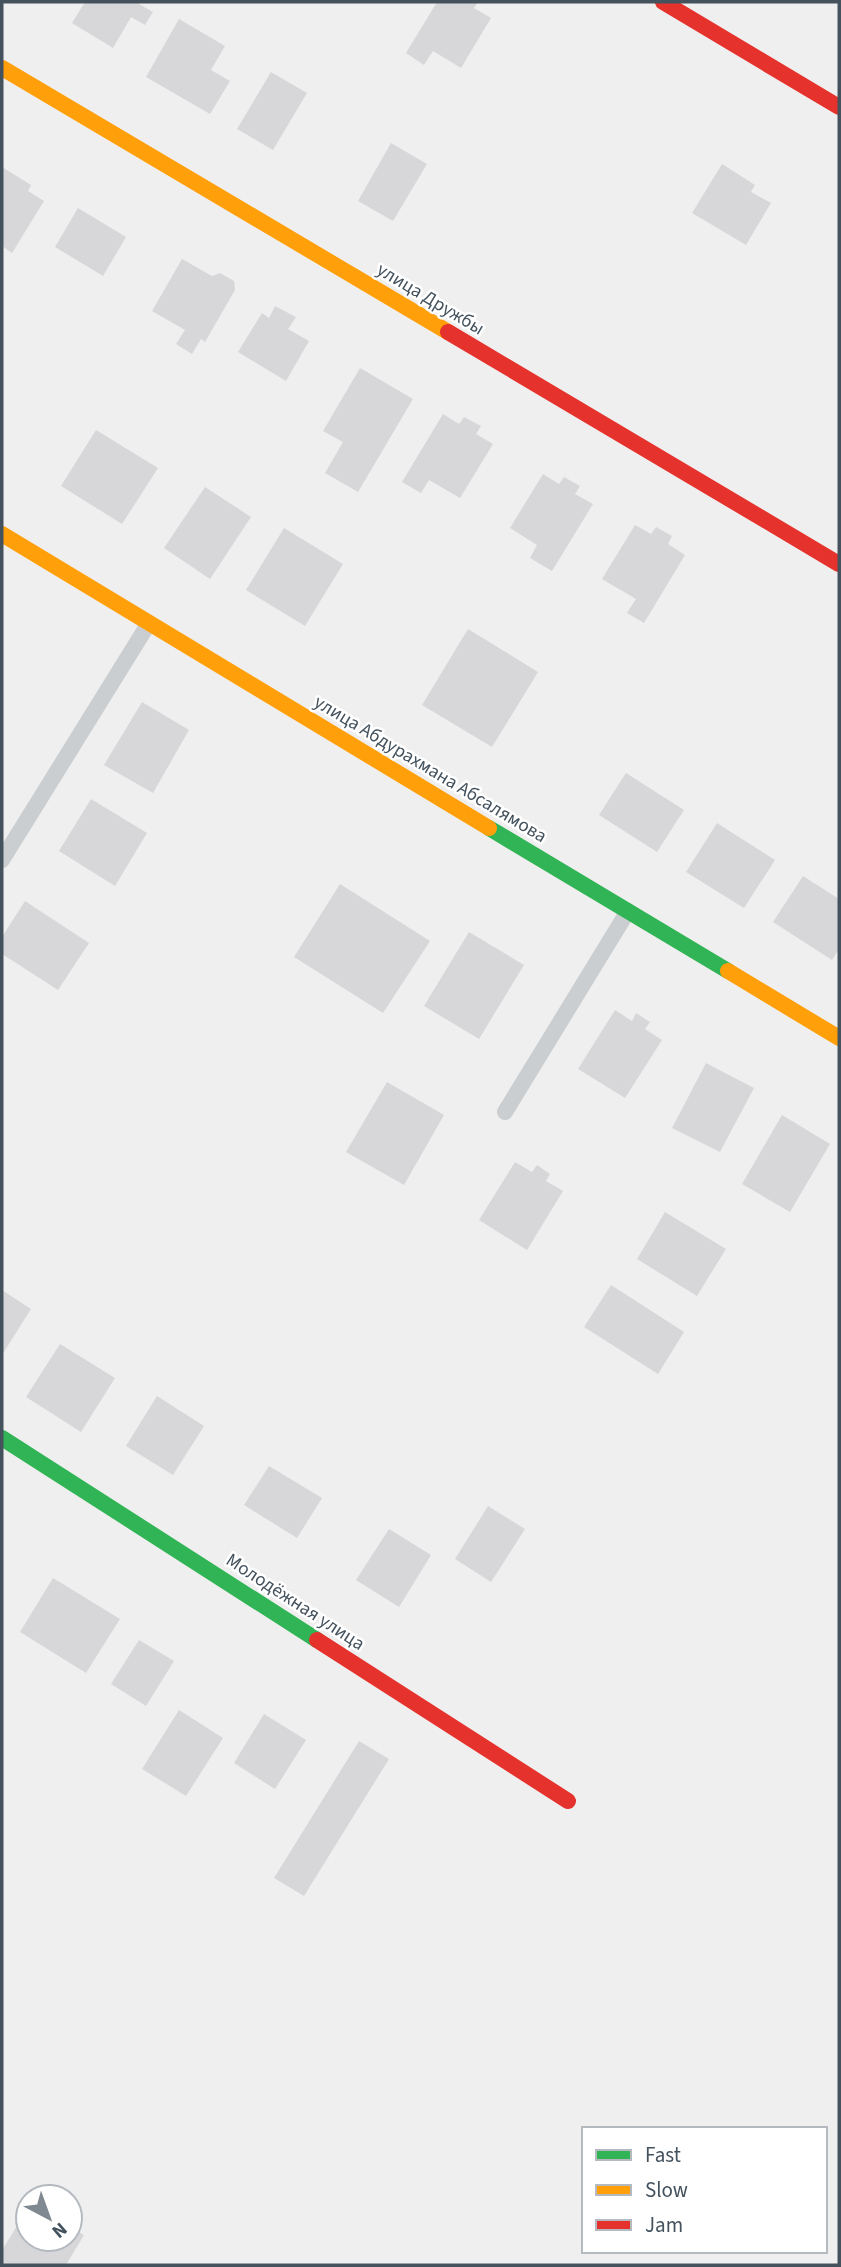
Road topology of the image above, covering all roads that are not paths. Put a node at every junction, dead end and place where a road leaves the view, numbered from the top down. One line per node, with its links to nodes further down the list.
1 (663, 2): 3 (street)
2 (2, 68): 5 (street, улица Дружбы)
3 (839, 107)
4 (2, 534): 6 (street, улица Абдурахмана Абсалямова)
5 (839, 564)
6 (149, 623): 7 (lane); 8 (street, улица Абдурахмана Абсалямова)
7 (2, 860)
8 (629, 911): 9 (street, улица Абдурахмана Абсалямова); 10 (lane)
9 (839, 1038)
10 (505, 1112)
11 (2, 1438): 12 (street, Молодёжная улица)
12 (568, 1801)

